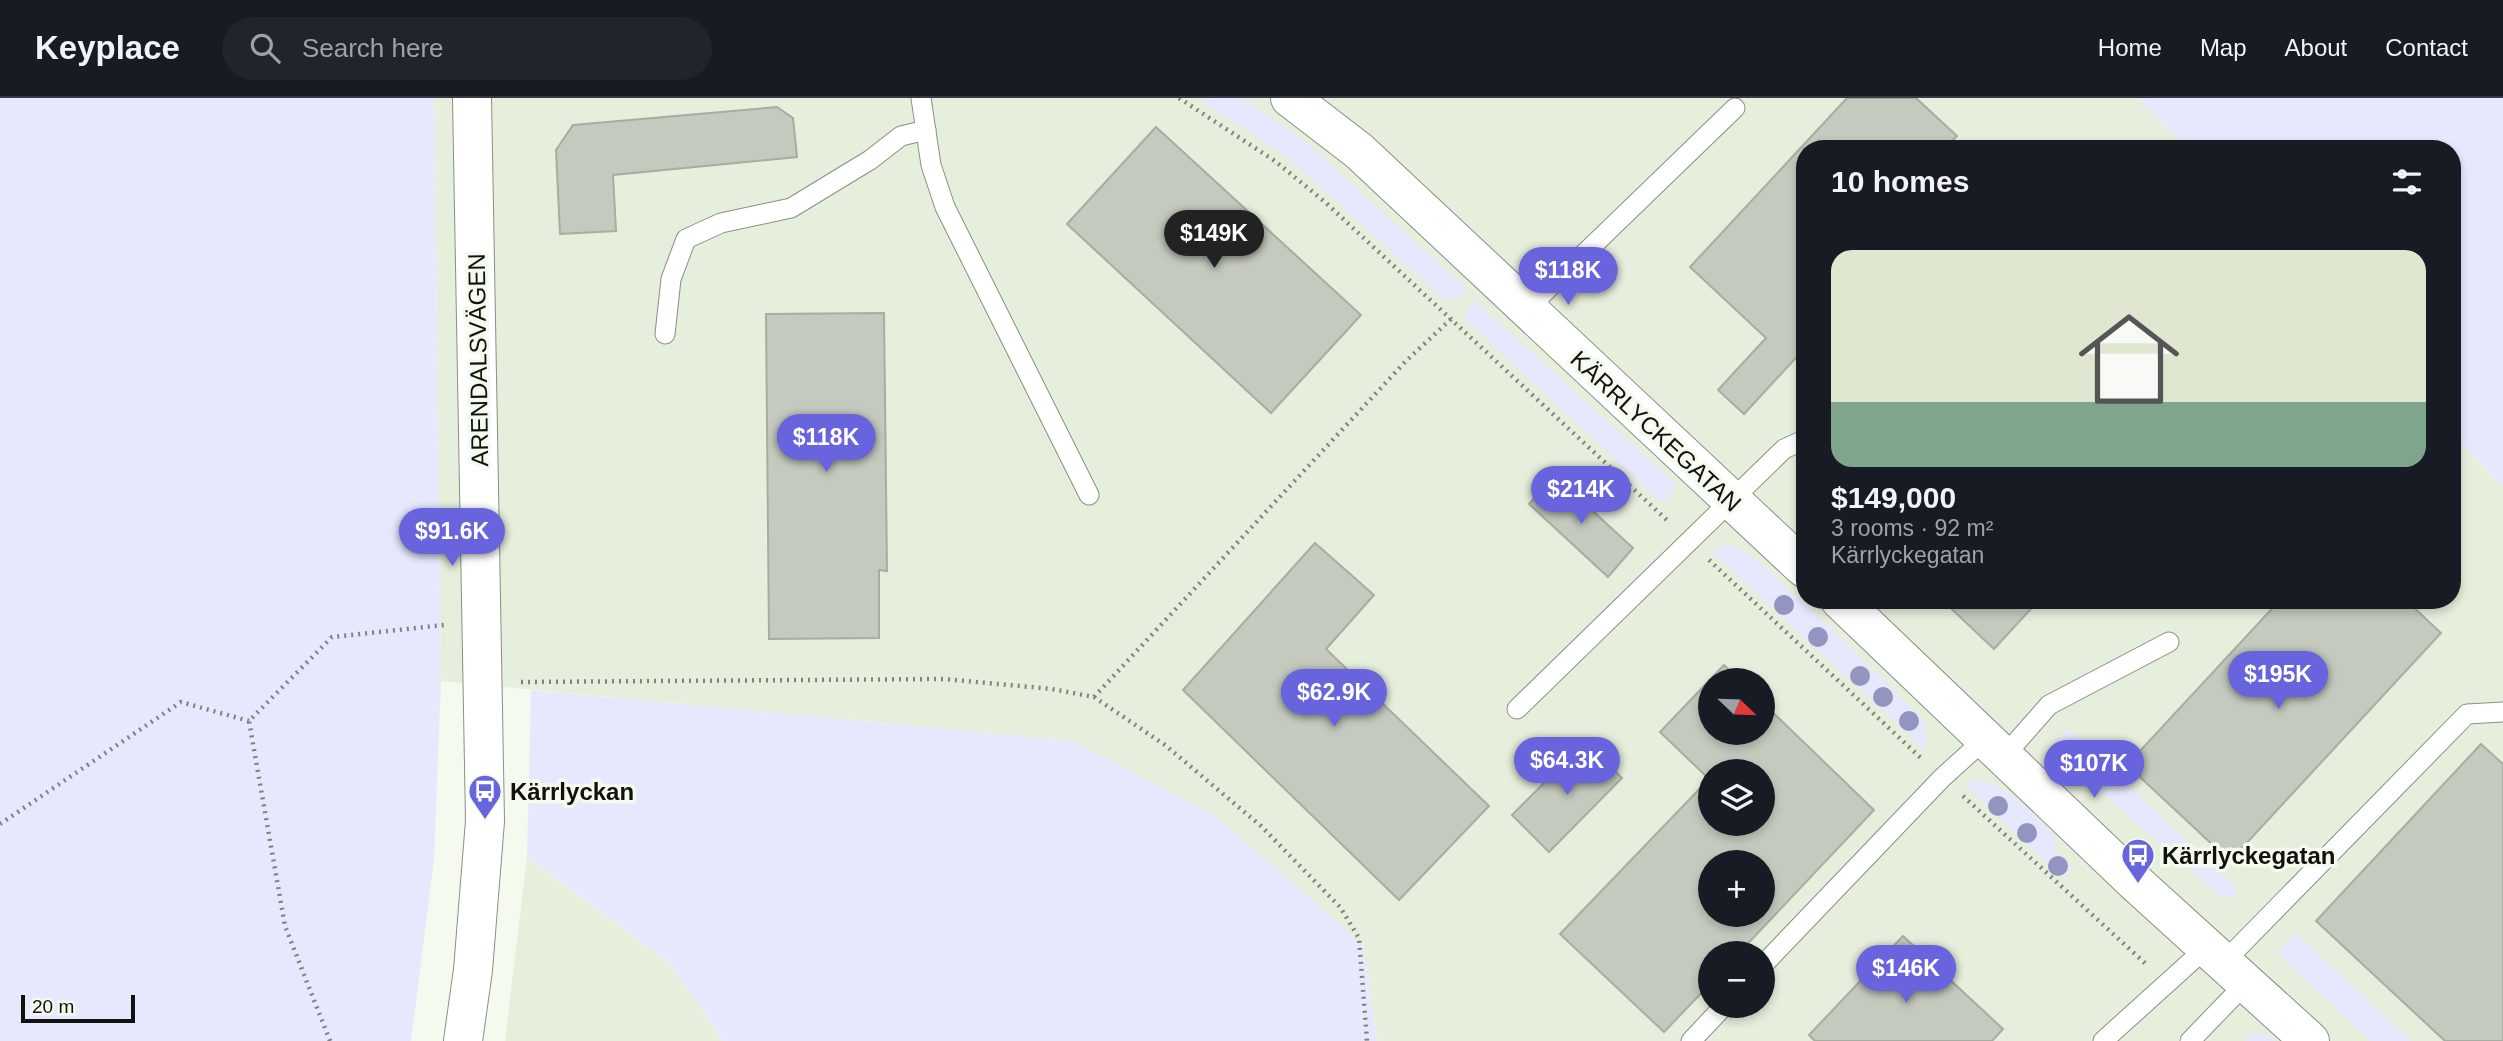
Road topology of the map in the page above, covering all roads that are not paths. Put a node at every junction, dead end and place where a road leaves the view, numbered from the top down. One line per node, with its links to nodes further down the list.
1 (472, 98): 20 (street, ARENDALSVÄGEN)
2 (921, 98): 5 (lane)
3 (1290, 98): 6 (street, KÄRRLYCKEGATAN)
4 (1735, 108): 6 (lane)
5 (926, 130): 7 (lane); 9 (lane)
6 (1527, 309): 10 (street, KÄRRLYCKEGATAN)
7 (665, 334)
8 (1796, 444): 10 (lane)
9 (1089, 495)
10 (1731, 502): 11 (street, KÄRRLYCKEGATAN); 14 (lane)
11 (1796, 561)
12 (1850, 609): 16 (street)
13 (2169, 642): 16 (lane)
14 (1517, 709)
15 (2503, 712): 18 (lane)
16 (1996, 746): 17 (lane); 18 (street)
17 (1775, 952)
18 (2225, 964): 22 (lane); 23 (lane); 24 (street)
19 (1713, 1018): 21 (lane)
20 (463, 1041)
21 (1691, 1041)
22 (2103, 1041)
23 (2189, 1041)
24 (2311, 1041)

